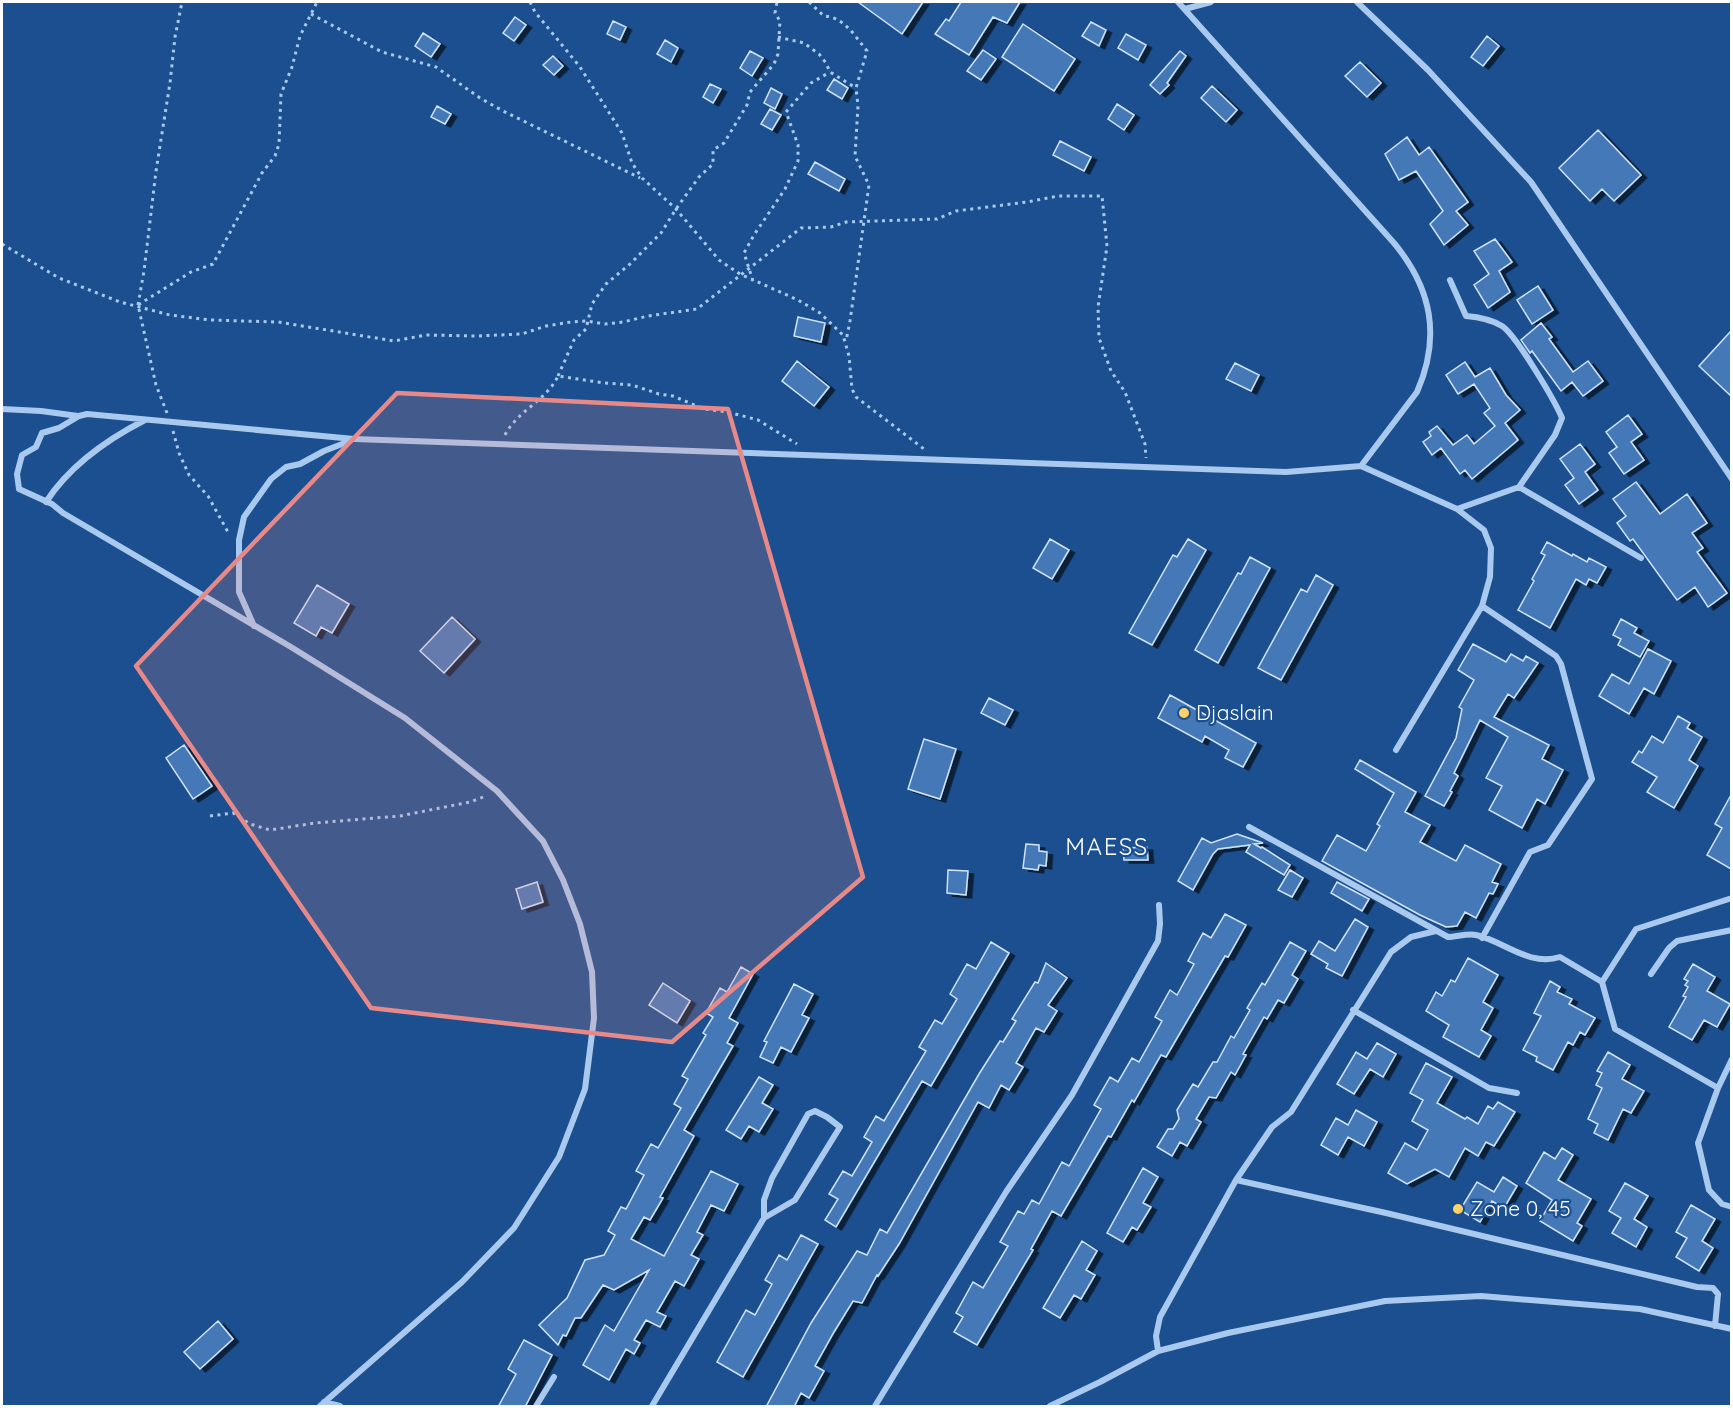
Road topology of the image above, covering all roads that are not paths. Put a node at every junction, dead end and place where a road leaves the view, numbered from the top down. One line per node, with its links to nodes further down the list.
1 (1178, 2): 4 (street)
2 (1211, 2): 4 (street)
3 (1357, 2): 11 (street)
4 (1185, 9): 10 (street)
5 (1450, 280): 12 (street)
6 (2, 409): 7 (street)
7 (79, 416): 8 (street); 13 (street)
8 (145, 420): 9 (street); 13 (street)
9 (354, 439): 10 (street); 17 (street)
10 (1360, 466): 14 (street)
11 (1731, 479)
12 (1520, 487): 14 (street); 15 (street)
13 (46, 502): 17 (street)
14 (1458, 510): 16 (street)
15 (1641, 558)
16 (1482, 606): 18 (street); 24 (street)
17 (254, 626): 38 (street)
18 (1396, 750)
19 (1249, 827): 23 (street)
20 (1731, 898): 26 (street)
21 (1159, 905): 42 (street)
22 (1731, 930): 25 (street)
23 (1436, 931): 24 (street); 27 (street)
24 (1482, 938): 26 (street)
25 (1651, 974)
26 (1602, 982): 29 (street)
27 (1353, 1010): 30 (street); 31 (street)
28 (1731, 1059): 29 (street)
29 (1718, 1088): 32 (street)
30 (1517, 1093)
31 (1236, 1180): 34 (street); 36 (street)
32 (1731, 1206)
33 (764, 1218): 33 (street); 41 (street)
34 (1715, 1326): 35 (street); 36 (street)
35 (1731, 1329)
36 (1158, 1351): 43 (street)
37 (554, 1377): 40 (street)
38 (322, 1404): 39 (street)
39 (340, 1407)
40 (536, 1407)
41 (652, 1407)
42 (875, 1407)
43 (1050, 1407)

